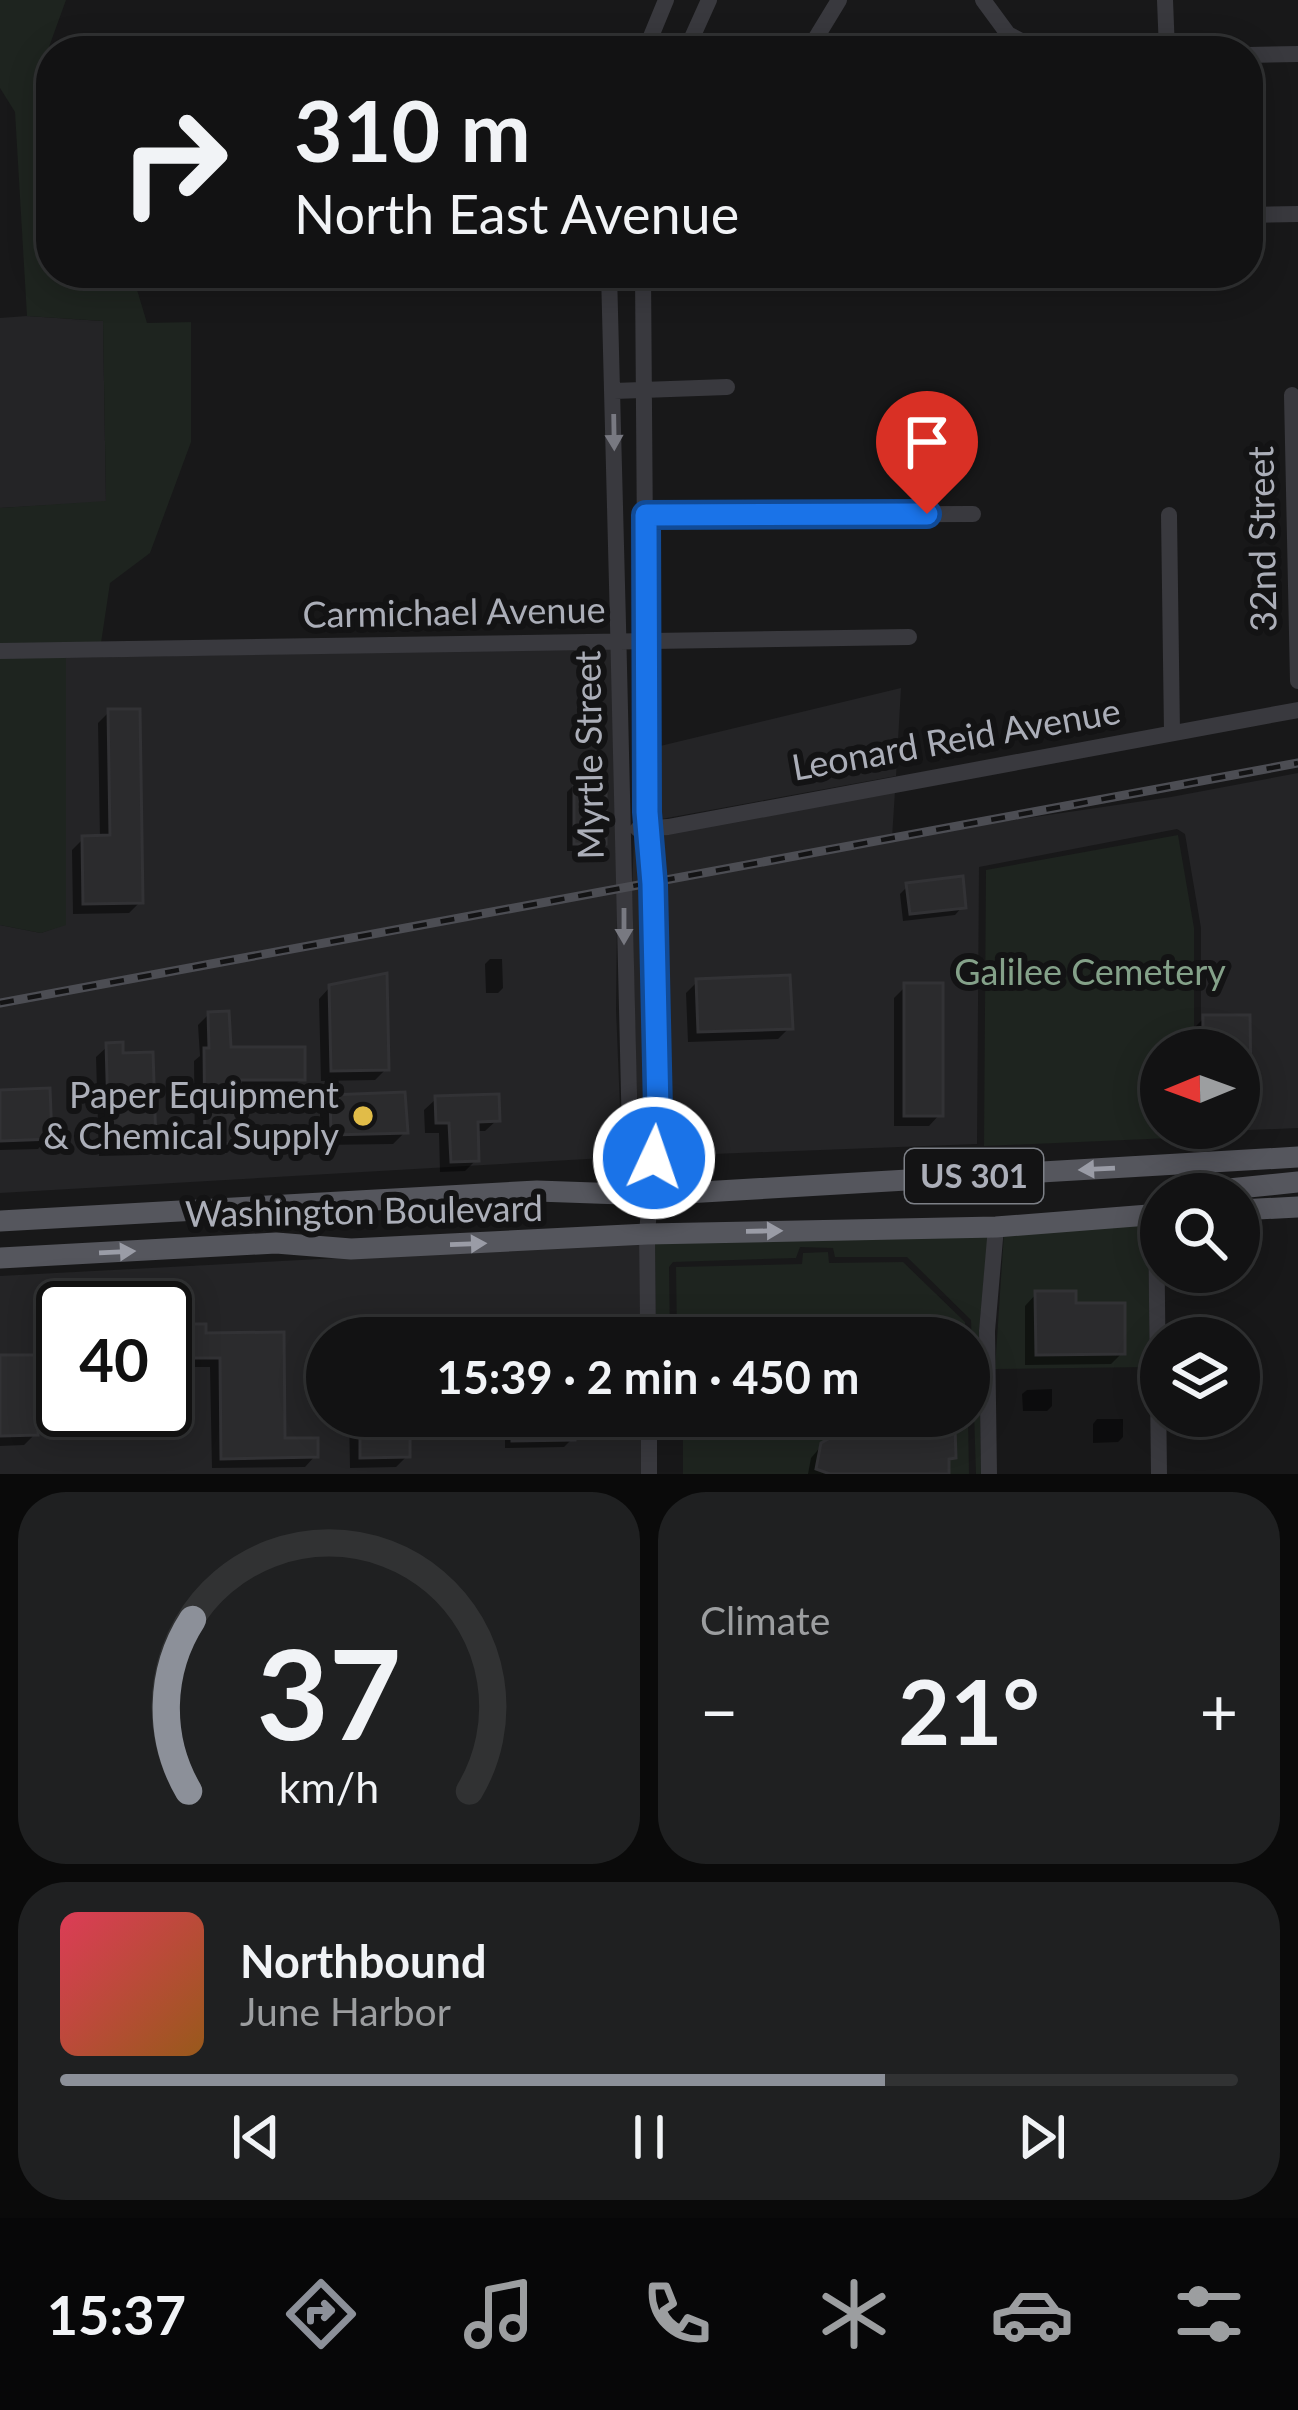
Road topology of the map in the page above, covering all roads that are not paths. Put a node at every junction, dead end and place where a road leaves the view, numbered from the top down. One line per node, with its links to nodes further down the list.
1 (666, 0): 7 (street)
2 (709, 0): 8 (street)
3 (838, 0): 9 (street)
4 (982, 0): 6 (street)
5 (1165, 0): 11 (street)
6 (1008, 34): 10 (street)
7 (651, 36)
8 (693, 36)
9 (817, 36)
10 (1012, 36)
11 (1166, 36)
12 (1298, 54): 13 (street)
13 (1263, 55)
14 (1298, 214): 15 (street)
15 (1263, 215)
16 (610, 288): 20 (street, Myrtle Street)
17 (643, 288): 19 (street, Myrtle Street)
18 (727, 387): 19 (street)
19 (646, 390): 20 (street); 23 (street, Myrtle Street)
20 (614, 391): 27 (street, Myrtle Street, one-way to 27)
21 (1292, 395): 29 (street, 32nd Street)
22 (974, 514): 23 (street)
23 (646, 515): 26 (street, Myrtle Street)
24 (1169, 515): 31 (street)
25 (909, 637): 26 (street, Carmichael Avenue)
26 (646, 640): 27 (street, Carmichael Avenue); 32 (street, Myrtle Street)
27 (620, 641): 28 (street, Carmichael Avenue); 33 (street, Myrtle Street)
28 (0, 651)
29 (1298, 681)
30 (1298, 710): 31 (street, Leonard Reid Avenue)
31 (1172, 733): 32 (street, Leonard Reid Avenue)
32 (649, 827): 33 (street, Leonard Reid Avenue); 37 (street, Myrtle Street)
33 (626, 831): 37 (street, Myrtle Street, one-way to 37)
34 (1298, 1157): 37 (main road, Washington Boulevard / US 301, one-way to 37)
35 (1298, 1182): 36 (main road)
36 (1260, 1186)
37 (643, 1194): 41 (main road, Washington Boulevard / US 301); 43 (street, Myrtle Street)
38 (1298, 1207): 39 (main road)
39 (1260, 1209)
40 (1140, 1215): 42 (main road, Washington Boulevard / US 301)
41 (0, 1221)
42 (996, 1226): 43 (main road, Washington Boulevard / US 301, one-way to 42); 49 (street)
43 (647, 1234): 44 (main road, Washington Boulevard / US 301, one-way to 43); 46 (street, Myrtle Street)
44 (0, 1258)
45 (1160, 1293): 50 (street)
46 (648, 1317)
47 (649, 1437): 48 (street)
48 (649, 1474)
49 (988, 1474)
50 (1159, 1474)

